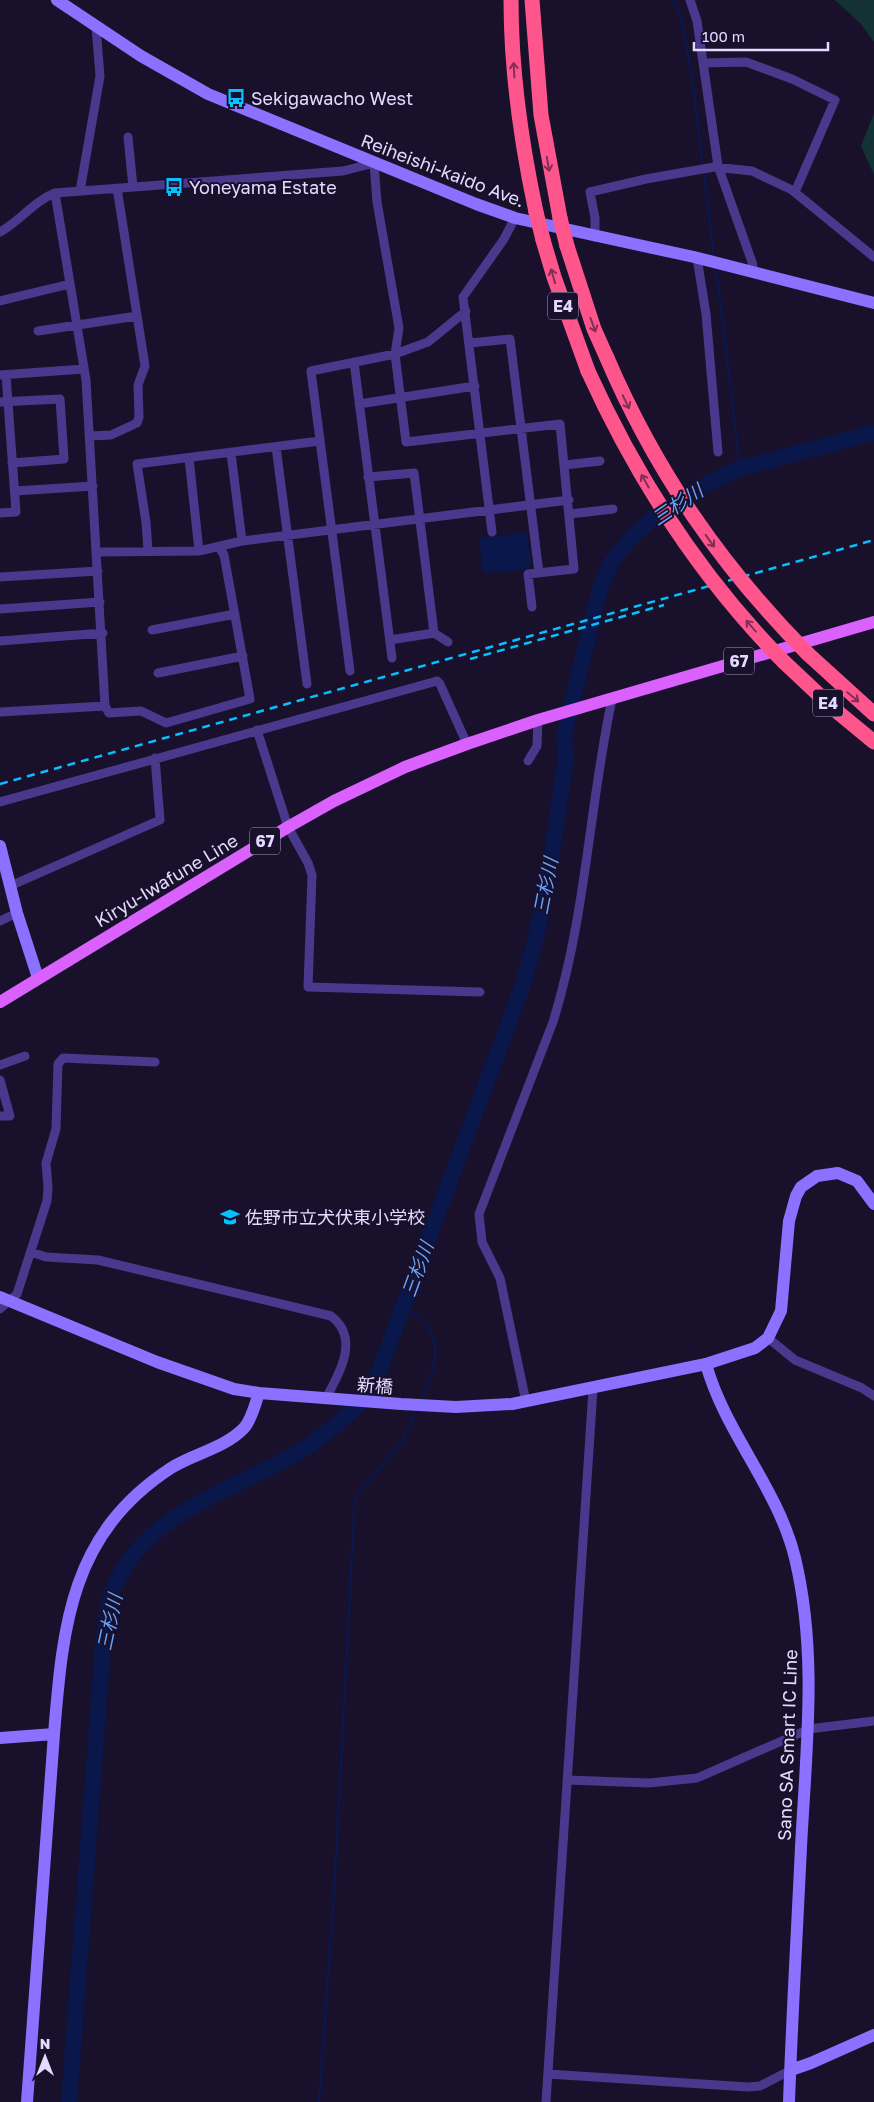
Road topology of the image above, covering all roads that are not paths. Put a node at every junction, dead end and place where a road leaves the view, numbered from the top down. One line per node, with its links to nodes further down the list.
1 (57, 0): 5 (street, Reiheishi-kaido Ave.)
2 (511, 0): 92 (highway, E4, one-way to 2, bridge)
3 (532, 0): 89 (highway, E4, one-way to 89, bridge)
4 (690, 0): 6 (street)
5 (96, 27): 8 (street, Reiheishi-kaido Ave.); 12 (street)
6 (703, 63): 9 (street); 13 (street)
7 (128, 137): 10 (street)
8 (374, 163): 10 (street); 15 (street, Reiheishi-kaido Ave.); 29 (street)
9 (716, 167): 13 (street); 17 (street); 20 (street)
10 (133, 186): 11 (street)
11 (117, 188): 12 (street); 25 (street)
12 (80, 191): 14 (street)
13 (795, 192): 18 (street)
14 (55, 193): 16 (street); 21 (street)
15 (514, 218): 17 (street, Reiheishi-kaido Ave.); 24 (street)
16 (0, 232)
17 (595, 237): 19 (street, Reiheishi-kaido Ave.)
18 (874, 257)
19 (700, 259): 20 (street, Reiheishi-kaido Ave.); 42 (street)
20 (754, 272): 23 (street, Reiheishi-kaido Ave.)
21 (70, 284): 22 (street); 26 (street)
22 (0, 301)
23 (874, 303)
24 (466, 311): 28 (street); 29 (street)
25 (137, 316): 26 (street); 39 (street)
26 (78, 327): 27 (street); 31 (street)
27 (38, 332)
28 (470, 344): 33 (street); 37 (street)
29 (395, 354): 30 (street); 34 (street)
30 (354, 362): 36 (street); 40 (street)
31 (84, 370): 32 (street); 39 (street)
32 (3, 375): 35 (street)
33 (475, 386): 34 (street); 38 (street)
34 (401, 398): 36 (street); 38 (street)
35 (4, 402): 46 (street); 46 (street)
36 (359, 404): 48 (street)
37 (520, 427): 38 (street); 47 (street); 52 (street)
38 (480, 432): 54 (street)
39 (90, 436): 49 (street)
40 (320, 441): 41 (street); 59 (street)
41 (276, 447): 43 (street); 61 (street)
42 (718, 452)
43 (231, 453): 44 (street); 62 (street)
44 (189, 458): 64 (street); 65 (street)
45 (600, 461): 47 (street)
46 (12, 463): 50 (street)
47 (565, 465): 51 (street)
48 (368, 478): 57 (street); 58 (street)
49 (93, 486): 50 (street); 66 (street)
50 (15, 491): 55 (street)
51 (568, 500): 52 (street); 56 (street)
52 (530, 505): 54 (street); 68 (street)
53 (613, 509): 56 (street)
54 (490, 510): 57 (street); 60 (street)
55 (0, 512)
56 (570, 514): 68 (street)
57 (420, 519): 58 (street); 77 (street)
58 (374, 524): 59 (street); 78 (street)
59 (332, 530): 61 (street); 83 (street)
60 (492, 532)
61 (287, 535): 62 (street); 85 (street)
62 (242, 541): 63 (street)
63 (219, 547): 65 (street); 73 (street)
64 (148, 550): 65 (street); 66 (street)
65 (199, 551)
66 (97, 552): 67 (street)
67 (98, 571): 69 (street); 70 (street)
68 (539, 572): 71 (street)
69 (0, 577)
70 (100, 602): 72 (street); 76 (street)
71 (532, 607)
72 (0, 609)
73 (235, 614): 75 (street); 81 (street)
74 (874, 622): 86 (main road, 67)
75 (152, 630)
76 (102, 633): 79 (street); 87 (street)
77 (434, 633): 78 (street); 80 (street)
78 (390, 640): 82 (street)
79 (0, 641)
80 (448, 642)
81 (243, 656): 84 (street); 87 (street)
82 (392, 658)
83 (350, 671)
84 (158, 673)
85 (307, 684)
86 (608, 700): 90 (main road, 67); 121 (street)
87 (105, 706): 88 (street)
88 (0, 712)
89 (874, 714)
90 (543, 719): 93 (main road, Kiryu-Iwafune Line / 67); 95 (street)
91 (257, 730): 93 (street); 94 (street); 97 (street)
92 (874, 742)
93 (466, 744): 97 (main road, Kiryu-Iwafune Line / 67)
94 (155, 758): 96 (street); 100 (street)
95 (528, 761)
96 (0, 802)
97 (288, 827): 103 (main road, Kiryu-Iwafune Line / 67); 104 (street)
98 (0, 846): 99 (street)
99 (2, 861): 100 (street)
100 (10, 886): 101 (street)
101 (17, 913): 102 (street); 103 (street)
102 (0, 921)
103 (38, 978): 105 (main road, Kiryu-Iwafune Line / 67)
104 (480, 992)
105 (0, 1002)
106 (25, 1056): 108 (street)
107 (155, 1062): 112 (street)
108 (0, 1065)
109 (0, 1080): 110 (street)
110 (0, 1116)
111 (874, 1204): 115 (street)
112 (31, 1252): 113 (street); 120 (street)
113 (6, 1299): 114 (street); 118 (street, 新橋)
114 (0, 1309)
115 (768, 1338): 116 (street); 119 (street)
116 (706, 1364): 117 (street, 新橋); 123 (street, Sano SA Smart IC Line)
117 (593, 1389): 121 (street, 新橋); 126 (street)
118 (259, 1393): 120 (street, 新橋); 124 (street)
119 (874, 1396)
120 (326, 1398): 121 (street, 新橋)
121 (526, 1402)
122 (874, 1721): 123 (street)
123 (809, 1728): 126 (street); 128 (street, Sano SA Smart IC Line)
124 (54, 1734): 125 (street); 130 (street)
125 (0, 1738)
126 (567, 1780): 129 (street)
127 (874, 2035): 128 (street)
128 (791, 2070): 129 (street); 132 (street, Sano SA Smart IC Line)
129 (548, 2074): 131 (street)
130 (27, 2102)
131 (546, 2102)
132 (789, 2102)

